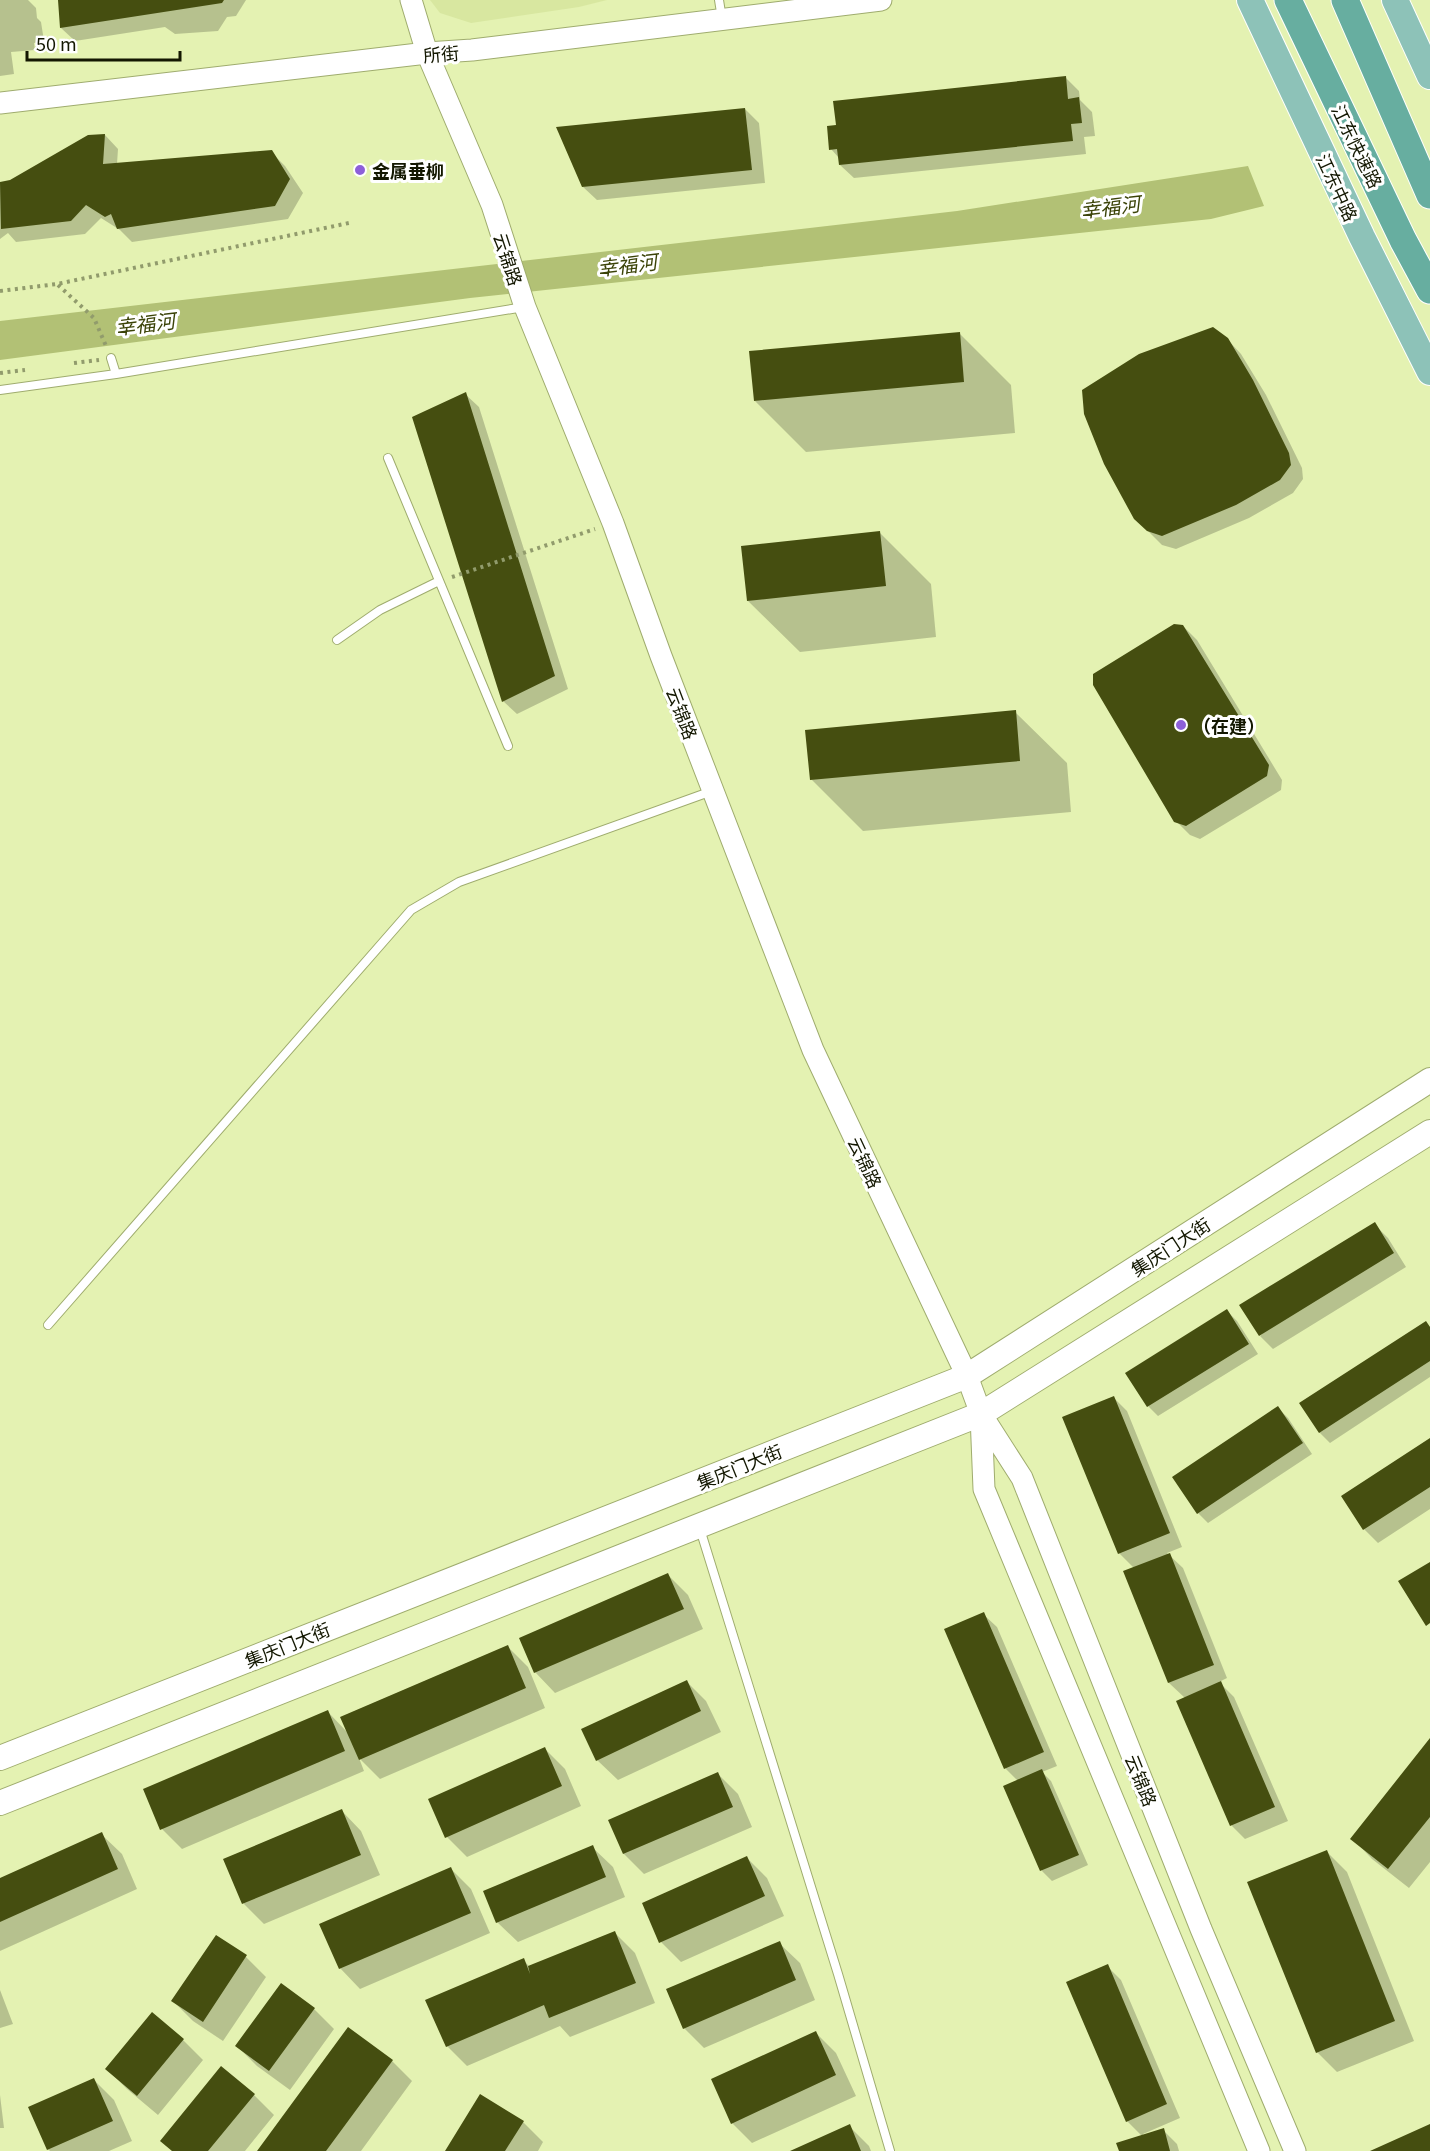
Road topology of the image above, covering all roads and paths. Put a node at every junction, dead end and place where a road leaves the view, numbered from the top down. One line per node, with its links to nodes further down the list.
1 (411, 0): 8 (street, 云锦路)
2 (881, 0): 7 (street, 所街)
3 (1250, 0): 18 (main road, 江东中路)
4 (1288, 0): 14 (highway, 江东快速路)
5 (1345, 0): 11 (highway)
6 (1395, 0): 9 (main road)
7 (720, 10): 8 (street, 所街)
8 (427, 53): 10 (street, 所街); 16 (street, 云锦路)
9 (1430, 76)
10 (0, 103)
11 (1430, 195)
12 (349, 222): 13 (path)
13 (57, 284): 15 (path); 17 (path)
14 (1430, 290)
15 (0, 291)
16 (525, 307): 19 (lane); 22 (street, 云锦路)
17 (111, 358): 19 (lane)
18 (1430, 372)
19 (116, 374): 20 (lane)
20 (0, 390)
21 (388, 458): 23 (lane)
22 (613, 523): 23 (path); 26 (street, 云锦路)
23 (439, 581): 24 (lane); 25 (lane)
24 (337, 640)
25 (508, 746)
26 (713, 791): 29 (lane); 30 (street, 云锦路)
27 (1430, 1080): 30 (main road, 集庆门大街)
28 (1430, 1132): 31 (main road)
29 (48, 1325)
30 (967, 1376): 31 (street, 云锦路); 33 (main road, 集庆门大街)
31 (981, 1414): 32 (main road); 36 (street, 云锦路); 37 (street, 云锦路)
32 (699, 1526): 34 (main road); 35 (lane)
33 (0, 1758)
34 (0, 1803)
35 (890, 2151)
36 (1259, 2151)
37 (1295, 2151)

